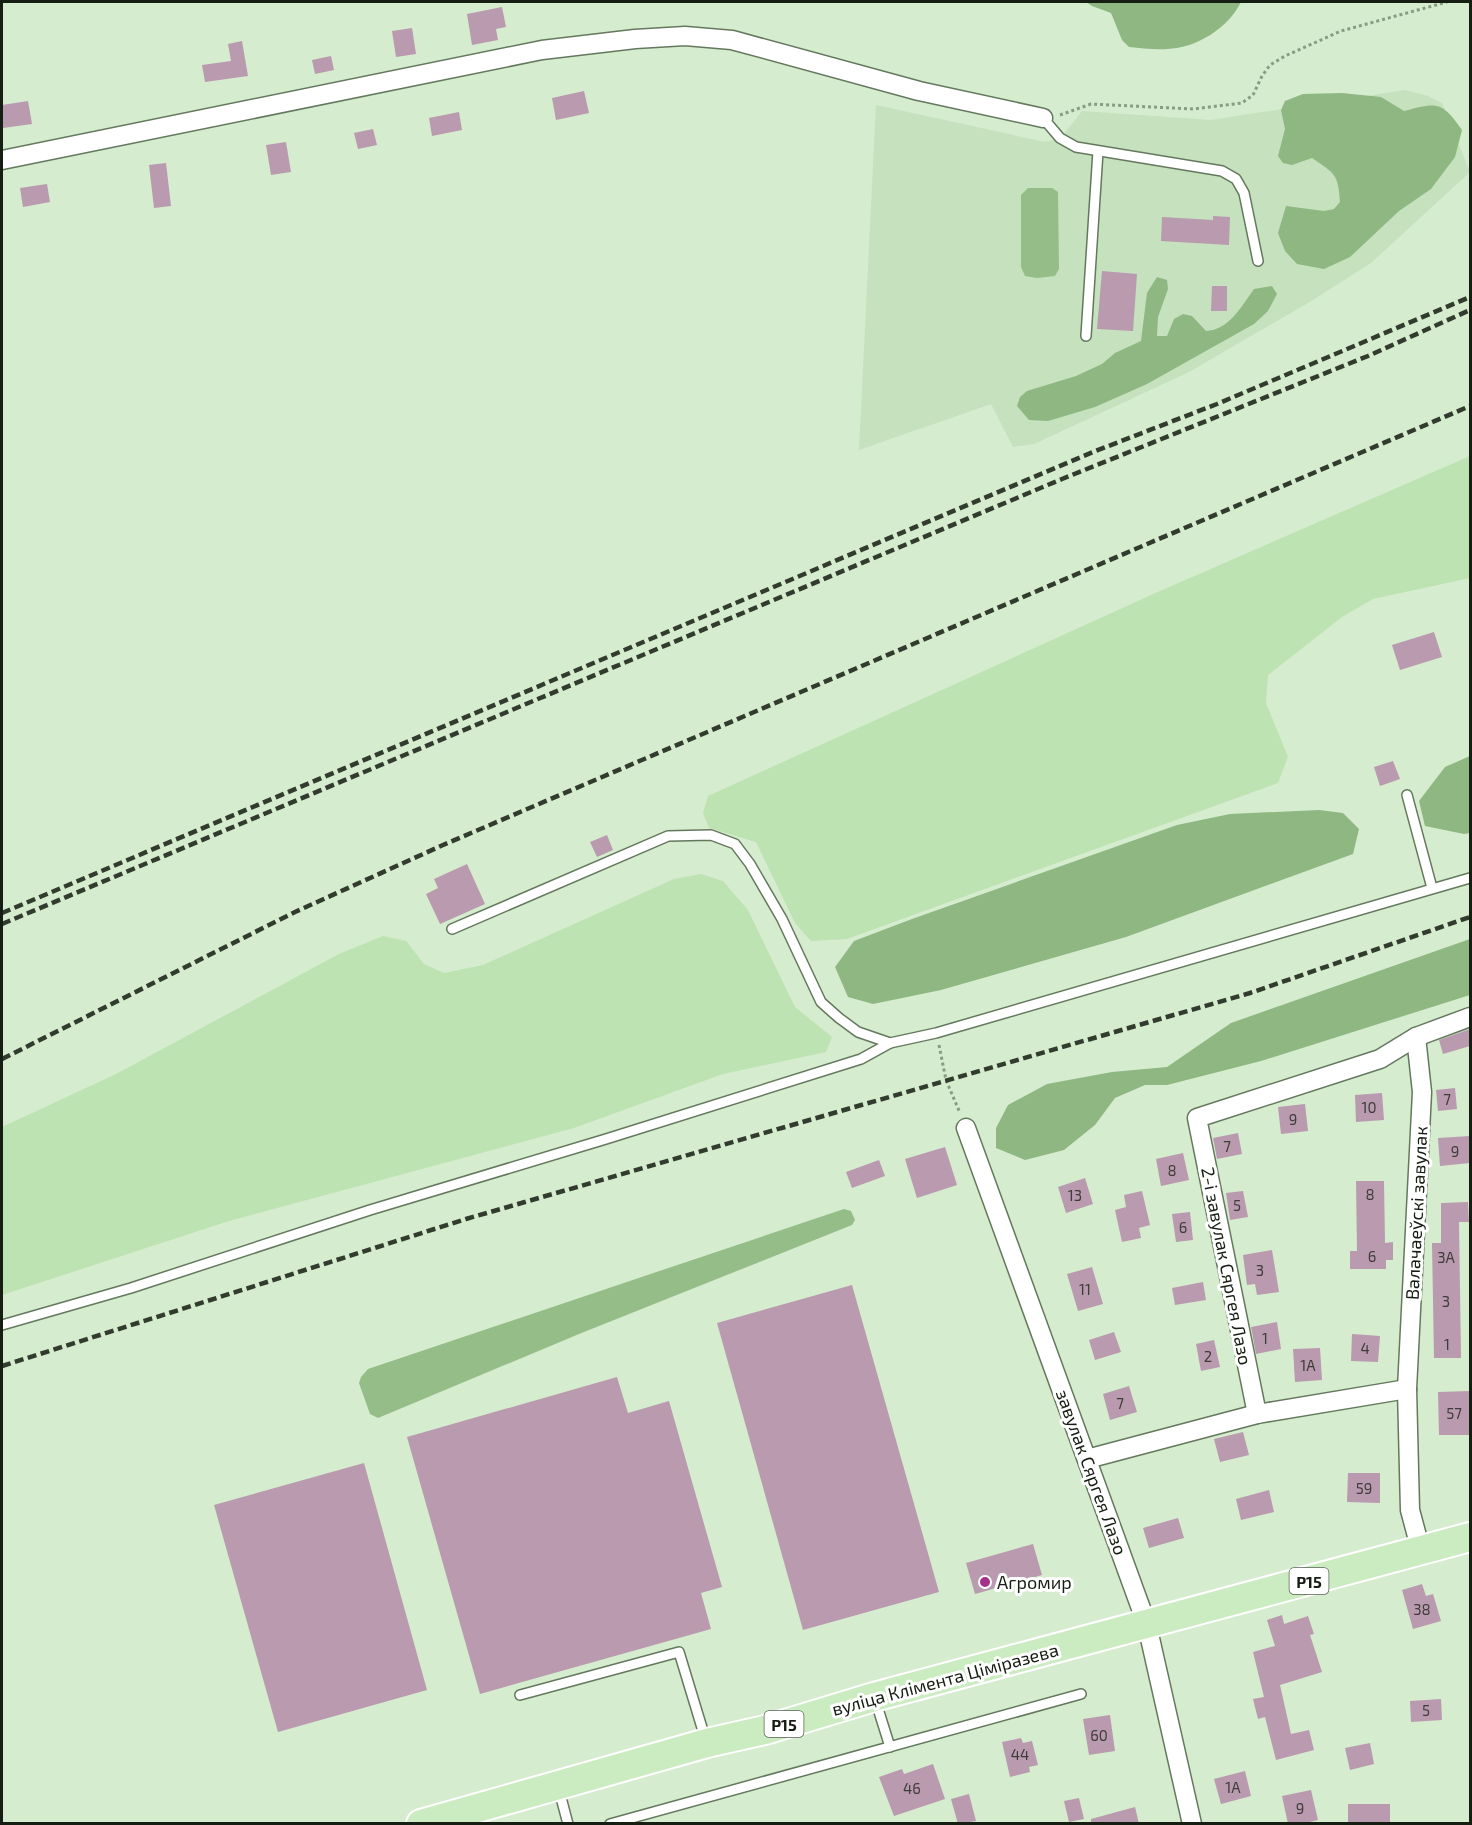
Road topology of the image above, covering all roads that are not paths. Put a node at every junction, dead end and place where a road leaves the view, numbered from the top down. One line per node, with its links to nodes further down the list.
1 (1043, 118): 2 (lane); 3 (street)
2 (1098, 151): 4 (lane); 5 (lane)
3 (2, 160)
4 (1258, 261)
5 (1086, 336)
6 (1407, 795): 8 (lane)
7 (1470, 878): 8 (lane)
8 (1432, 888): 12 (lane)
9 (452, 929): 12 (lane)
10 (1470, 1017): 11 (street)
11 (1416, 1037): 15 (street, Валачаеўскі завулак); 16 (street, 2-і завулак Сяргея Лазо)
12 (890, 1043): 14 (lane)
13 (966, 1128): 17 (street, завулак Сяргея Лазо)
14 (2, 1325)
15 (1407, 1389): 16 (street); 19 (street, Валачаеўскі завулак)
16 (1257, 1414): 17 (street)
17 (1087, 1459): 20 (street, завулак Сяргея Лазо)
18 (1470, 1537): 19 (main road, вуліца Клімента Ціміразева / Р15)
19 (1420, 1551): 20 (main road, вуліца Клімента Ціміразева / Р15)
20 (1147, 1625): 23 (main road, вуліца Клімента Ціміразева / Р15); 30 (street, завулак Сяргея Лазо)
21 (1081, 1694): 25 (lane)
22 (520, 1695): 24 (lane)
23 (874, 1697): 24 (main road, вуліца Клімента Ціміразева / Р15); 25 (lane)
24 (706, 1743): 26 (main road, вуліца Клімента Ціміразева / Р15)
25 (890, 1747): 29 (lane)
26 (557, 1784): 27 (main road, вуліца Клімента Ціміразева / Р15); 28 (lane)
27 (421, 1824)
28 (568, 1824)
29 (610, 1824)
30 (1192, 1824)

